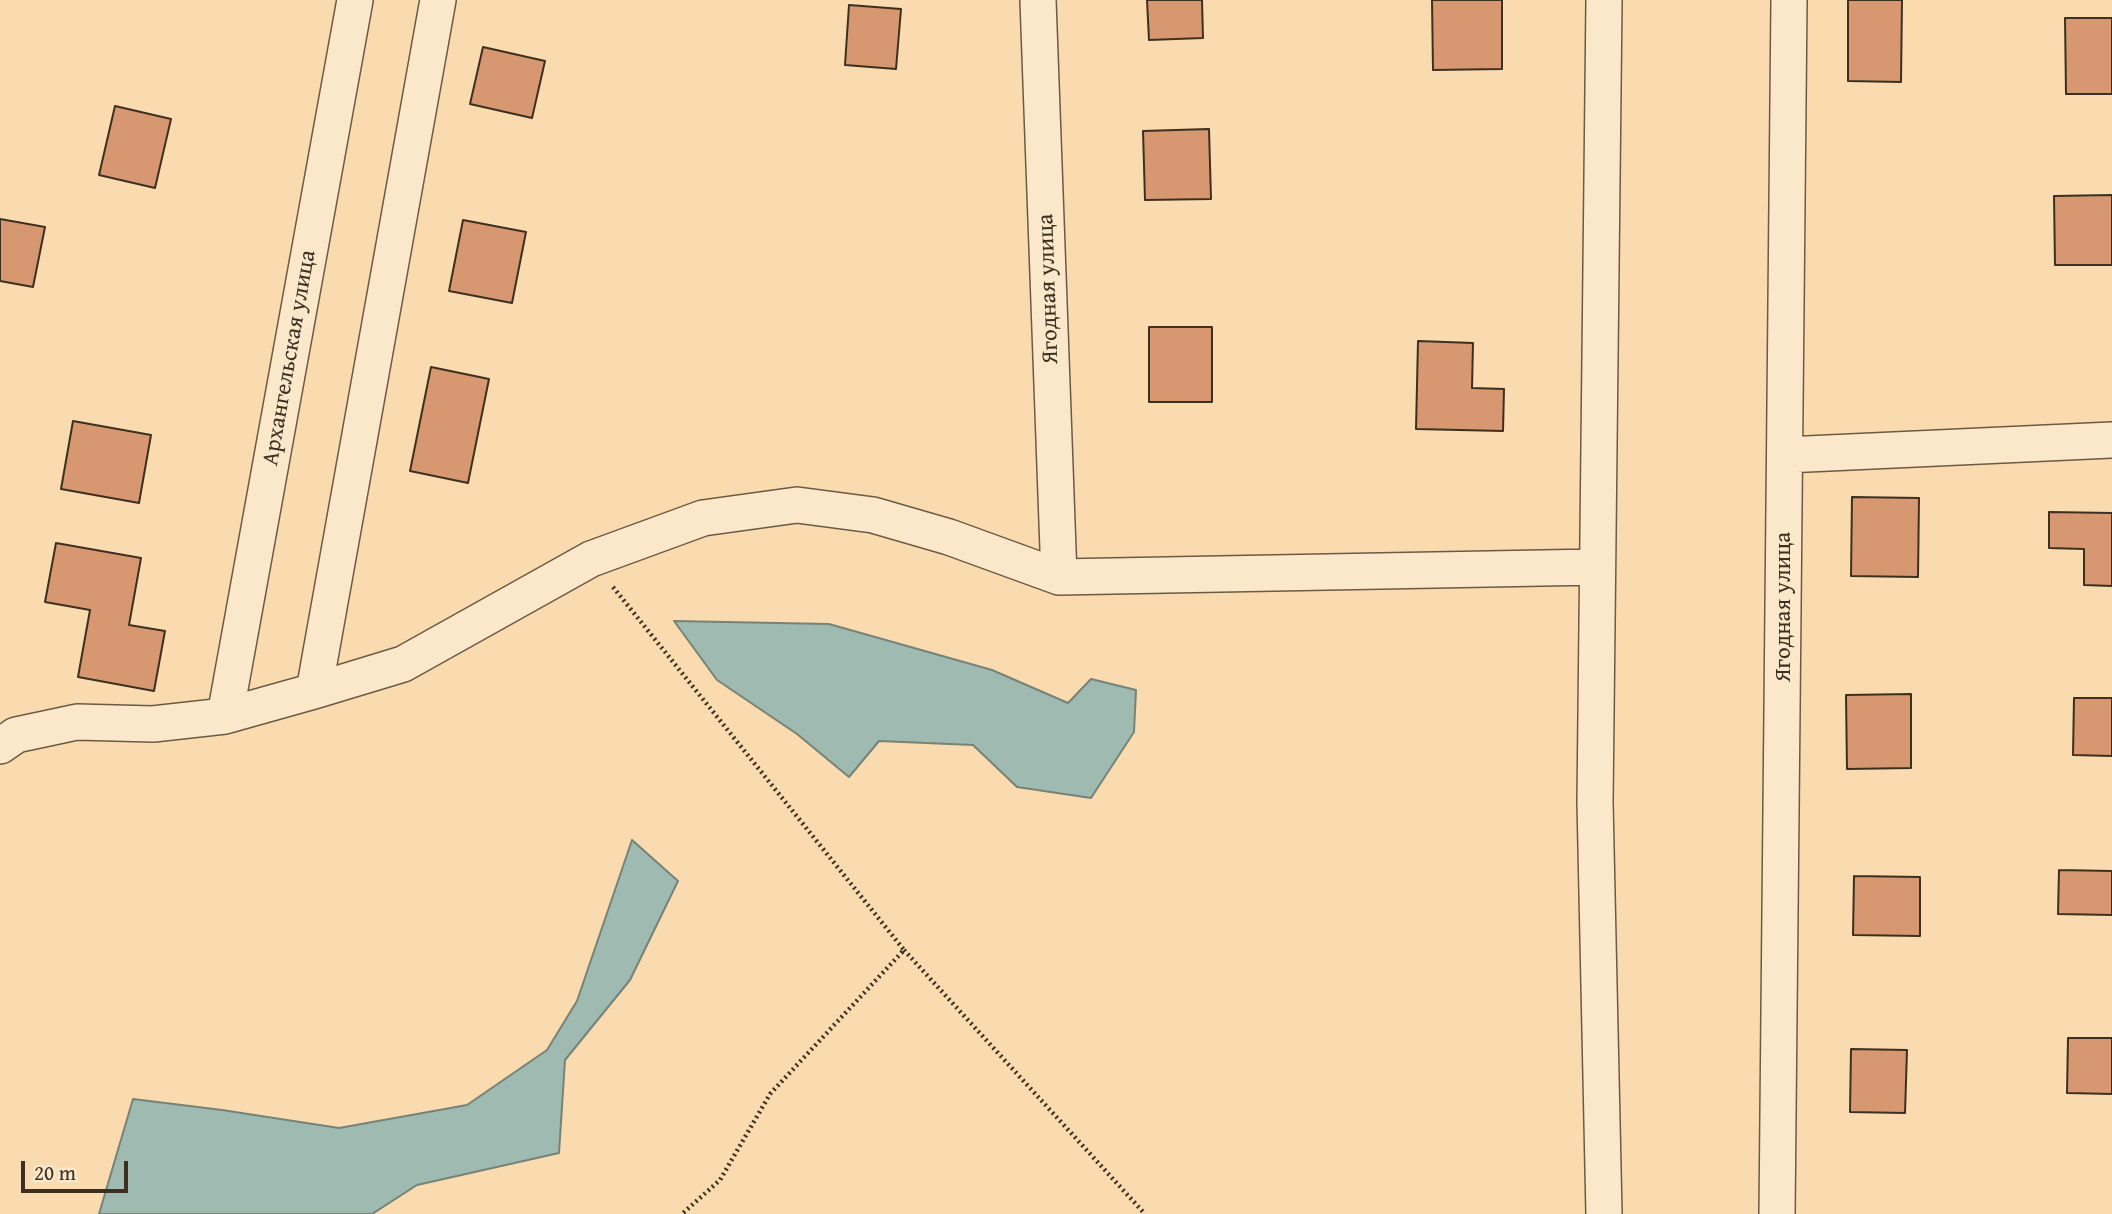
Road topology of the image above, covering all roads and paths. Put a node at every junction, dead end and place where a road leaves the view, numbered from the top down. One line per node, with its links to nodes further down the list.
1 (355, 0): 12 (street, Архангельская улица)
2 (438, 0): 11 (street)
3 (1038, 0): 10 (street, Ягодная улица)
4 (1604, 0): 9 (street)
5 (1789, 0): 7 (street, Ягодная улица)
6 (2112, 440): 7 (street)
7 (1785, 455): 18 (street, Ягодная улица)
8 (591, 559): 10 (street); 11 (street); 14 (path)
9 (1596, 567): 10 (street); 17 (street)
10 (1059, 577)
11 (314, 691): 12 (street)
12 (225, 716): 13 (street)
13 (0, 746)
14 (904, 950): 15 (path); 16 (path)
15 (682, 1214)
16 (1145, 1214)
17 (1604, 1214)
18 (1777, 1214)

